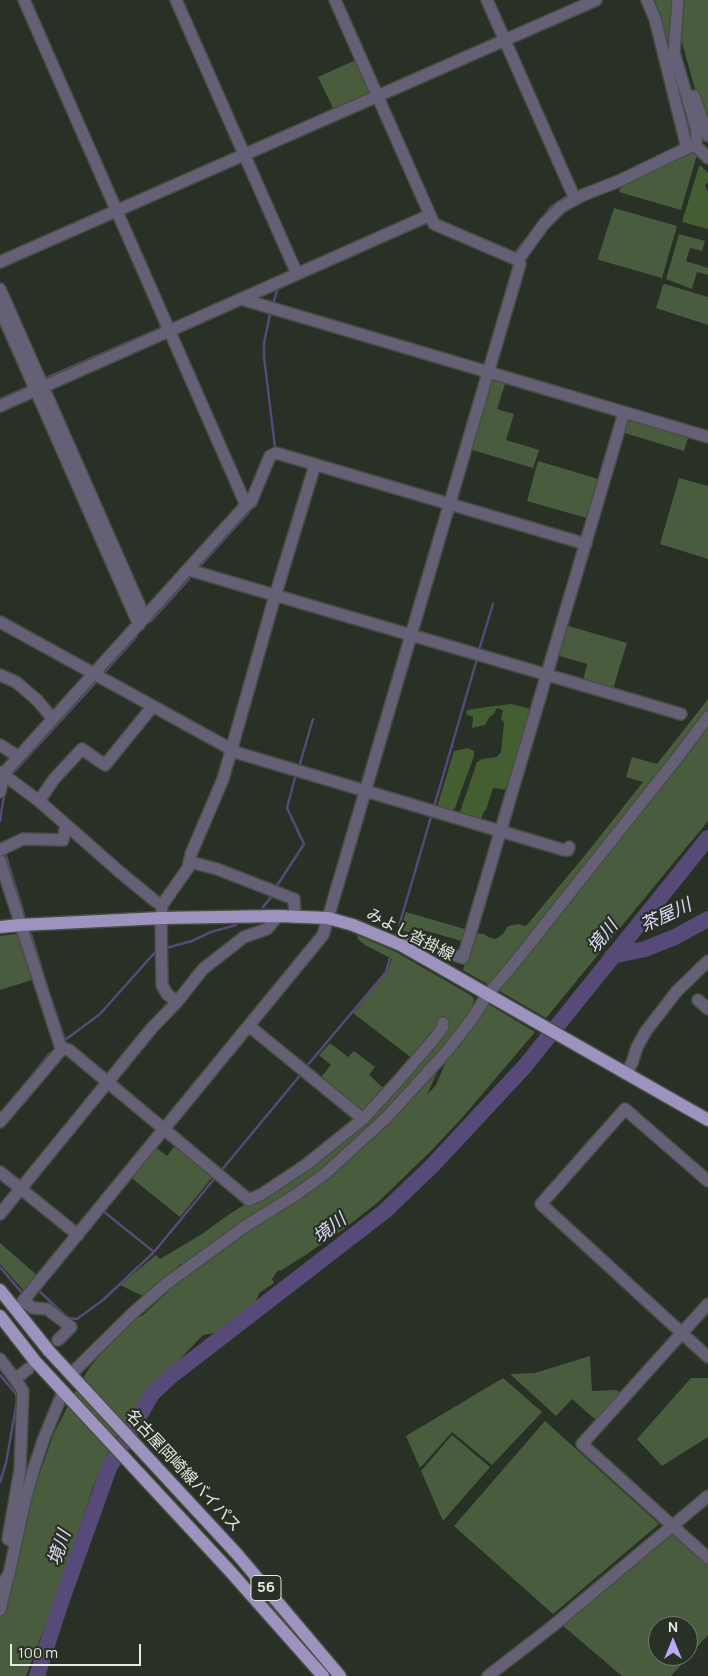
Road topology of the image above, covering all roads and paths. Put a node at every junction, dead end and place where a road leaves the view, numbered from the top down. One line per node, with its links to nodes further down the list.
1 (24, 0): 17 (street)
2 (176, 0): 14 (street)
3 (184, 0): 14 (street)
4 (334, 0): 11 (street)
5 (488, 0): 10 (street)
6 (596, 0): 10 (street)
7 (647, 0): 13 (street)
8 (678, 0): 9 (street)
9 (676, 29): 12 (street); 13 (street)
10 (505, 40): 11 (street); 16 (street)
11 (376, 97): 14 (street); 18 (street)
12 (708, 136)
13 (691, 147): 15 (street); 16 (street)
14 (247, 154): 17 (street); 21 (street)
15 (708, 158)
16 (575, 199): 19 (street)
17 (117, 211): 20 (street); 25 (street)
18 (430, 215): 19 (street); 21 (street)
19 (518, 260): 26 (street)
20 (0, 262)
21 (300, 273): 23 (street)
22 (0, 288): 27 (street)
23 (240, 299): 25 (street); 26 (street)
24 (0, 309): 27 (street)
25 (168, 330): 27 (street); 33 (street)
26 (488, 373): 29 (street); 32 (street)
27 (39, 388): 28 (street); 37 (street)
28 (0, 406)
29 (624, 413): 30 (street); 34 (street)
30 (708, 437)
31 (315, 465): 32 (street); 33 (street); 36 (street)
32 (450, 504): 34 (street); 39 (street)
33 (246, 505): 35 (street)
34 (586, 544): 41 (street)
35 (189, 570): 36 (street); 37 (street)
36 (275, 596): 39 (street); 48 (street)
37 (142, 621): 40 (street)
38 (0, 622): 40 (street)
39 (412, 636): 41 (street); 51 (street)
40 (95, 673): 43 (street); 46 (street)
41 (547, 675): 44 (street); 55 (street)
42 (0, 676): 46 (street)
43 (153, 706): 48 (street); 53 (street)
44 (682, 714)
45 (708, 716): 68 (street)
46 (53, 719): 49 (street)
47 (0, 745): 49 (street)
48 (230, 750): 51 (street); 59 (street)
49 (19, 757): 50 (street)
50 (2, 772): 52 (street); 53 (street)
51 (366, 791): 55 (street); 63 (street)
52 (0, 792)
53 (39, 801): 54 (street)
54 (66, 825): 57 (street); 60 (street)
55 (501, 831): 56 (street); 66 (street)
56 (569, 847)
57 (0, 850)
58 (0, 861): 64 (street)
59 (190, 862): 60 (street); 62 (street)
60 (162, 912): 61 (main road, みよし沓掛線); 64 (main road, みよし沓掛線); 70 (street)
61 (278, 916): 62 (main road, みよし沓掛線); 70 (street)
62 (295, 917): 63 (main road, みよし沓掛線)
63 (328, 918): 66 (main road, みよし沓掛線); 73 (street)
64 (20, 925): 65 (main road, みよし沓掛線); 74 (street)
65 (0, 928)
66 (401, 945): 68 (main road, みよし沓掛線)
67 (708, 961): 75 (street)
68 (487, 995): 75 (main road, みよし沓掛線); 94 (street)
69 (698, 1000): 71 (street)
70 (177, 1002): 76 (street)
71 (708, 1009)
72 (443, 1023): 77 (street)
73 (249, 1026): 77 (street); 80 (street)
74 (63, 1048): 76 (street); 79 (street)
75 (622, 1072): 78 (main road, みよし沓掛線)
76 (108, 1084): 80 (street); 83 (street)
77 (363, 1119): 80 (street)
78 (708, 1120)
79 (0, 1122)
80 (164, 1131): 85 (street)
81 (0, 1172): 83 (street)
82 (708, 1181): 89 (street)
83 (21, 1189): 84 (street); 85 (street)
84 (0, 1214)
85 (78, 1235): 90 (street)
86 (0, 1290): 94 (main road, 名古屋岡崎線バイパス / 56)
87 (708, 1304): 89 (street)
88 (0, 1316): 96 (main road, 56)
89 (682, 1333): 91 (street); 98 (street)
90 (58, 1340)
91 (708, 1356)
92 (0, 1359): 95 (street)
93 (28, 1369): 95 (street)
94 (71, 1374): 105 (main road, 名古屋岡崎線バイパス / 56)
95 (14, 1379): 99 (street)
96 (66, 1396): 99 (street); 104 (main road, 56)
97 (708, 1496): 98 (street)
98 (672, 1526): 100 (street); 106 (street)
99 (16, 1543): 101 (street)
100 (708, 1558)
101 (9, 1574): 102 (street); 103 (street)
102 (0, 1588)
103 (0, 1610)
104 (323, 1676)
105 (340, 1676)
106 (488, 1676)

